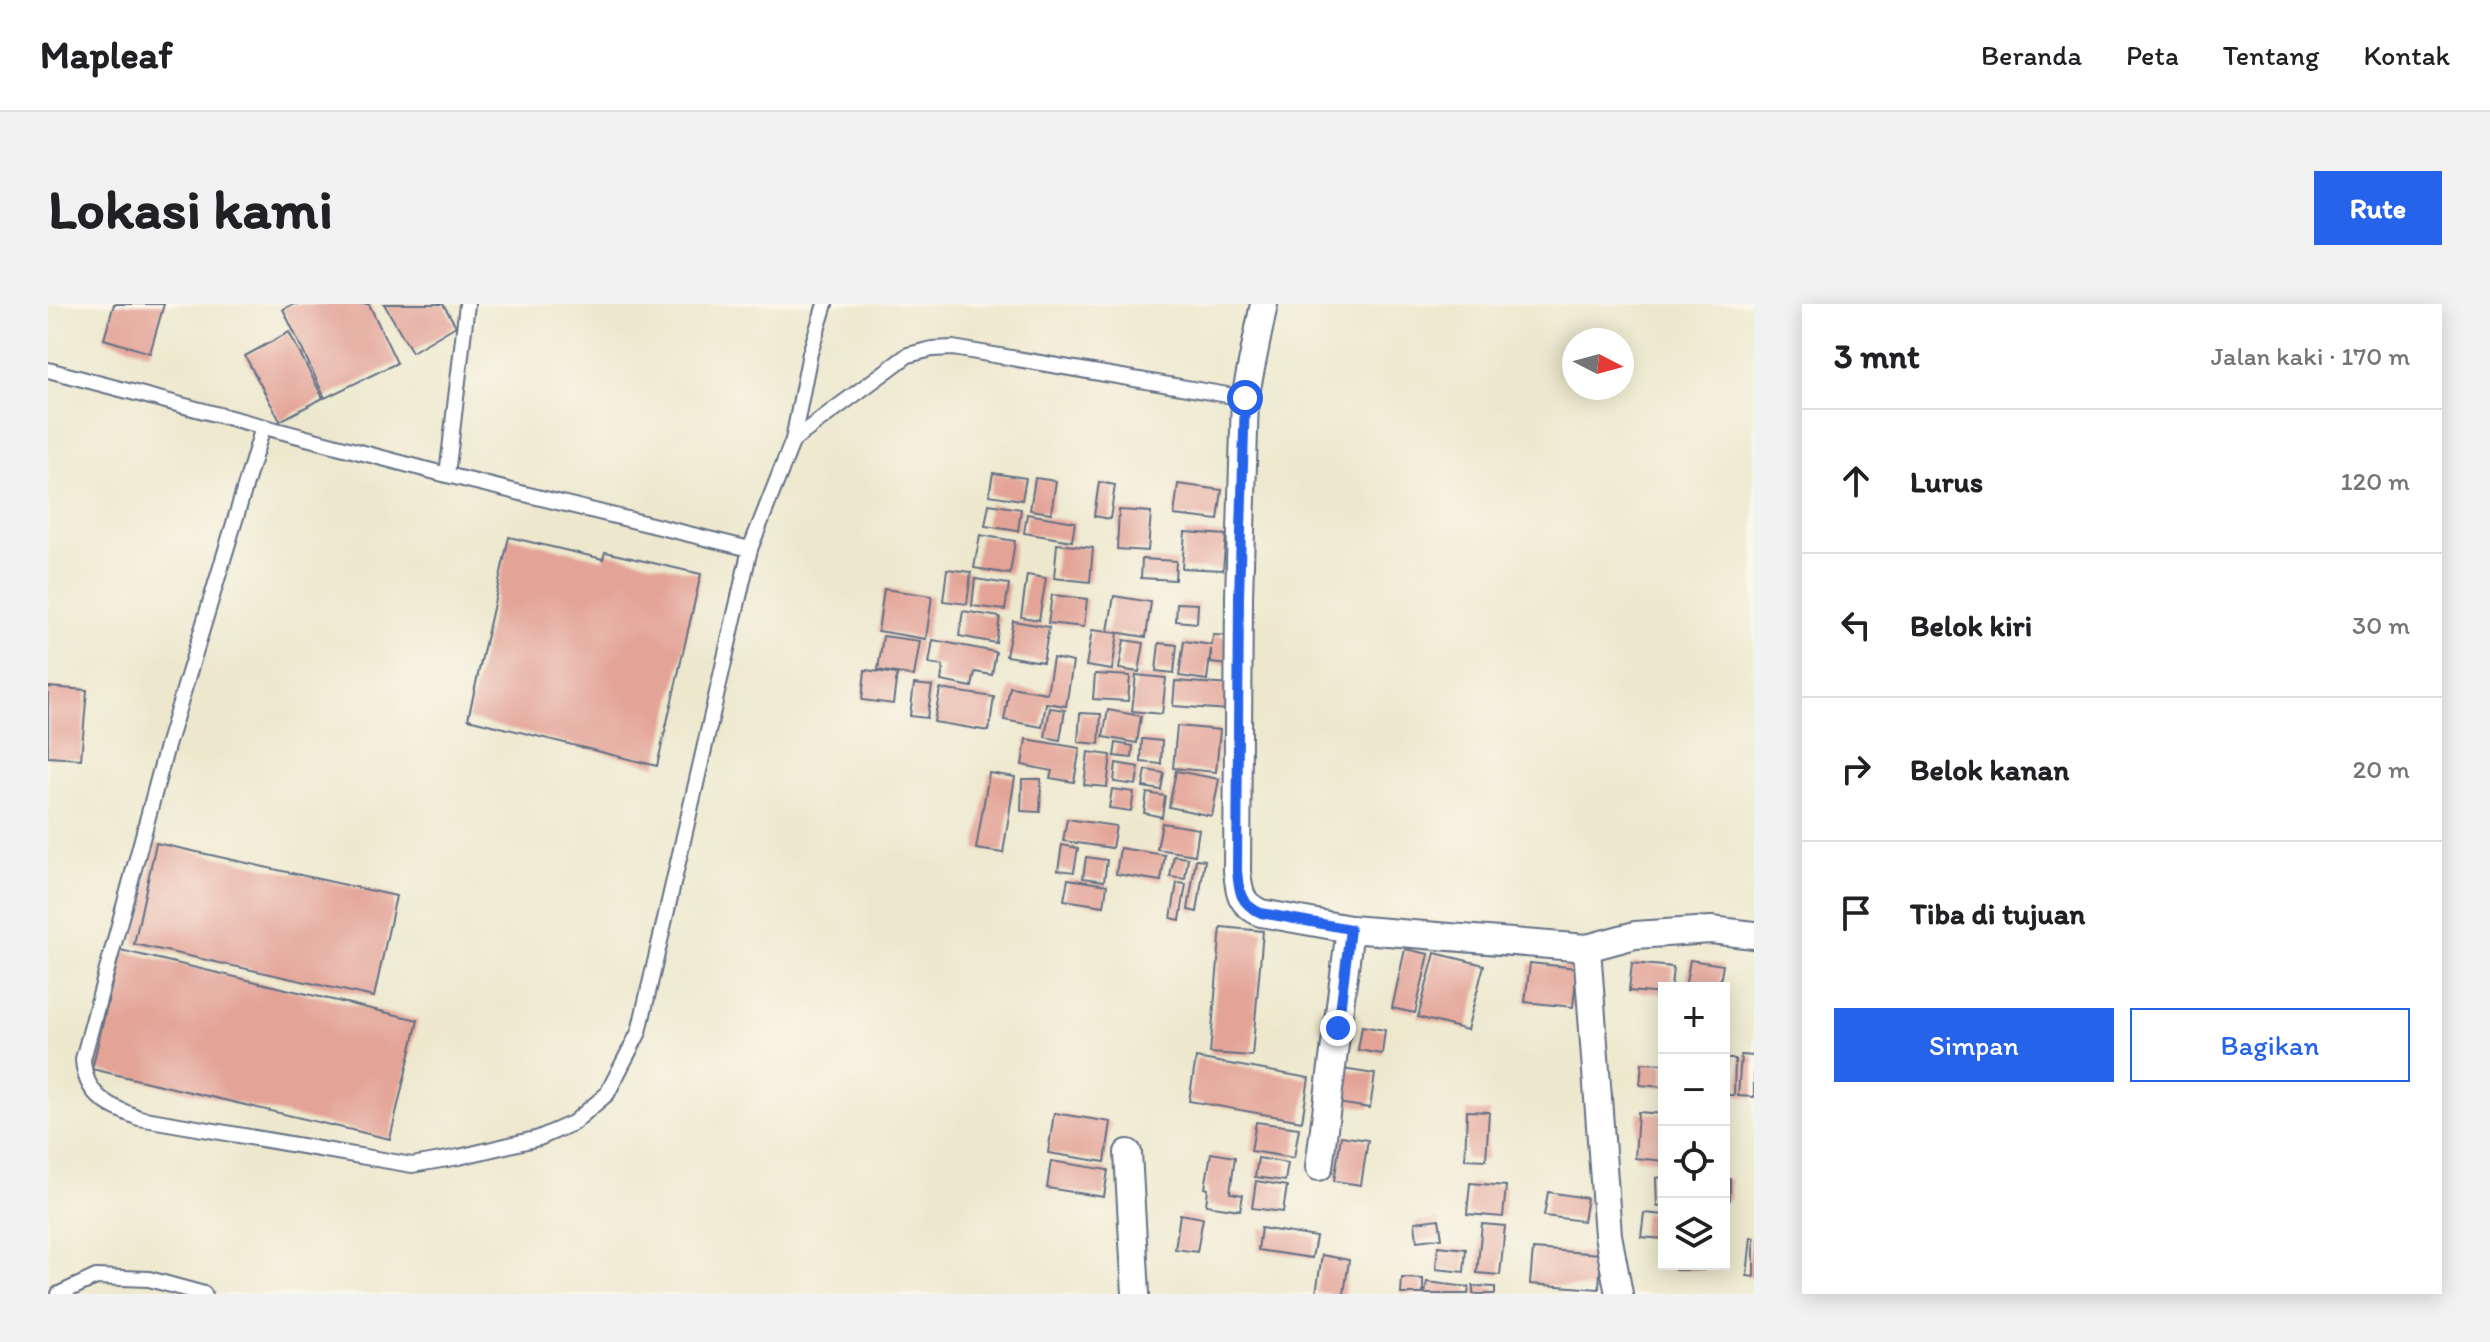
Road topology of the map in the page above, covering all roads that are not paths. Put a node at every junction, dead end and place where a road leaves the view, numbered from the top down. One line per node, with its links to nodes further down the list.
1 (467, 304): 8 (lane)
2 (825, 304): 7 (lane)
3 (1264, 304): 5 (street)
4 (48, 370): 6 (lane)
5 (1245, 398): 7 (lane); 10 (street)
6 (263, 427): 8 (lane); 9 (lane)
7 (793, 440): 9 (lane)
8 (447, 475): 9 (lane)
9 (750, 549)
10 (1350, 929): 12 (street); 14 (street)
11 (1754, 935): 12 (street)
12 (1587, 948): 18 (street)
13 (1128, 1153): 17 (street)
14 (1319, 1167)
15 (59, 1294): 16 (lane)
16 (204, 1294)
17 (1136, 1294)
18 (1619, 1294)

